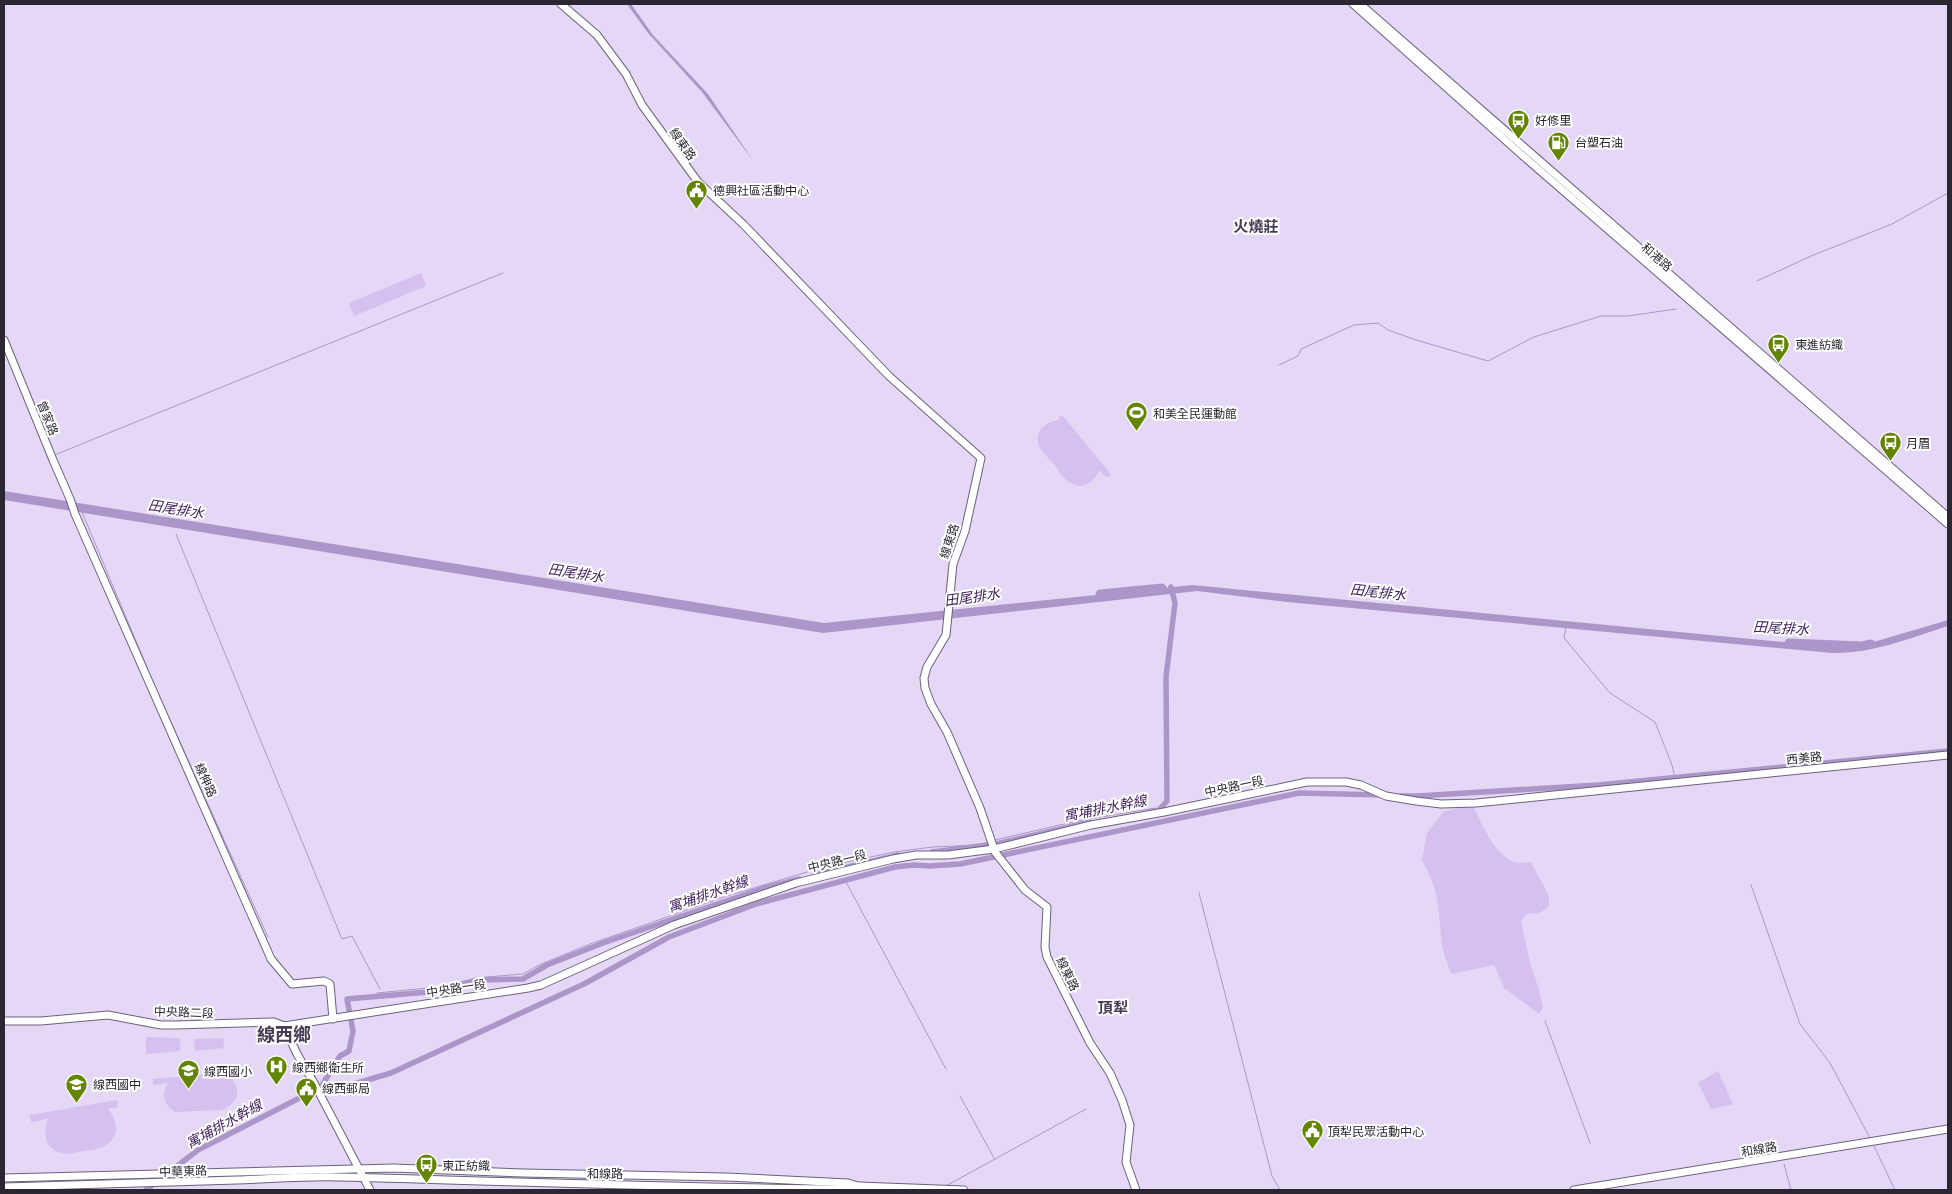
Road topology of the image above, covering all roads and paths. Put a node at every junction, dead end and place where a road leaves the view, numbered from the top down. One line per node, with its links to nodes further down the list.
1 (561, 4): 10 (street, 線東路)
2 (1357, 4): 3 (street, 和港路)
3 (1554, 178): 6 (street, 和港路); 7 (street, 和港路)
4 (4, 340): 5 (street, 曾家路)
5 (75, 514): 11 (street, 線伸路)
6 (1948, 517)
7 (1948, 524)
8 (1948, 755): 9 (street, 西美路)
9 (1386, 796): 10 (street, 中央路一段)
10 (994, 848): 11 (street, 中央路一段); 25 (street, 線東路)
11 (333, 1019): 13 (street, 中央路二段)
12 (4, 1021): 13 (street, 中央路二段)
13 (284, 1026): 15 (street)
14 (1948, 1129): 26 (street, 和線路)
15 (358, 1168): 16 (street, 和線路); 17 (street, 中華東路); 18 (street)
16 (523, 1173): 19 (street); 20 (street, 和線路)
17 (4, 1178)
18 (363, 1178): 19 (street, 和線路); 21 (street, 中華東路); 22 (street)
19 (523, 1181): 20 (street, 和線路)
20 (858, 1186): 23 (street, 和線路)
21 (4, 1187)
22 (370, 1190)
23 (946, 1190): 24 (street, 和線路)
24 (964, 1190)
25 (1136, 1190)
26 (1574, 1190)

